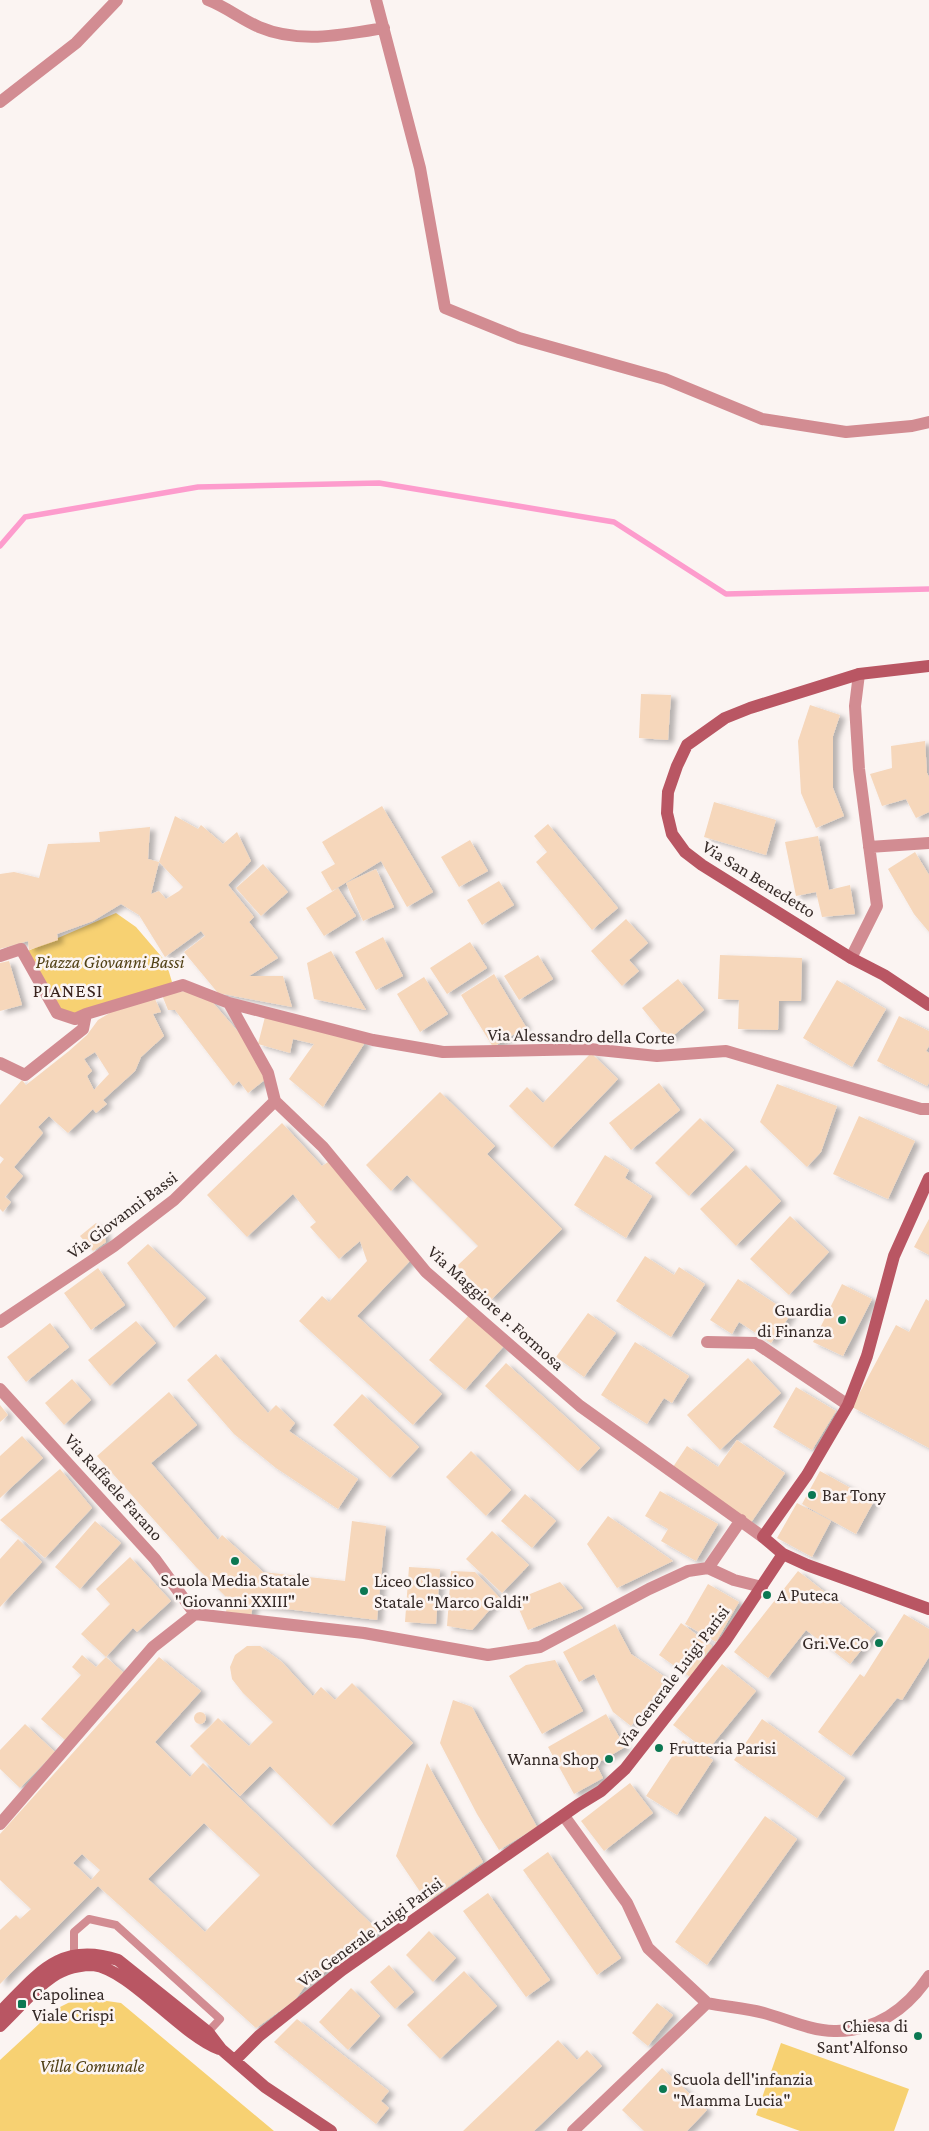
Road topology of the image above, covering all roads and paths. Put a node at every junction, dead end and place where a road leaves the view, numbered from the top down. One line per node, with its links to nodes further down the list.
1 (117, 0): 5 (street)
2 (208, 0): 4 (street)
3 (376, 0): 4 (street)
4 (384, 28): 6 (street)
5 (0, 102)
6 (929, 422)
7 (929, 666): 8 (street, Via San Benedetto)
8 (859, 674): 10 (street); 12 (street, Via San Benedetto)
9 (929, 842): 10 (street)
10 (869, 847): 12 (street)
11 (0, 956): 15 (street, Via Alessandro della Corte)
12 (851, 958): 14 (street, Via San Benedetto)
13 (229, 1003): 15 (street, Via Alessandro della Corte); 17 (street); 18 (street, Via Alessandro della Corte)
14 (929, 1005)
15 (86, 1014): 16 (street)
16 (0, 1063)
17 (275, 1101): 20 (street, Via Giovanni Bassi); 24 (street, Via Maggiore P. Formosa)
18 (929, 1109)
19 (929, 1178): 23 (street)
20 (0, 1322)
21 (707, 1342): 23 (street)
22 (0, 1390): 30 (street, Via Raffaele Farano)
23 (848, 1405): 25 (street)
24 (741, 1520): 25 (street, Via Maggiore P. Formosa); 27 (street)
25 (763, 1537): 26 (street)
26 (783, 1554): 28 (street, Via Generale Luigi Parisi); 29 (street)
27 (708, 1568): 28 (street); 30 (street)
28 (762, 1587): 31 (street, Via Generale Luigi Parisi)
29 (929, 1609)
30 (195, 1614): 32 (street)
31 (564, 1816): 35 (street); 40 (street, Via Generale Luigi Parisi)
32 (0, 1824)
33 (74, 1954): 36 (street); 38 (street); 38 (lane)
34 (929, 1976): 35 (street)
35 (707, 2003): 44 (street)
36 (0, 2012)
37 (0, 2026): 39 (street)
38 (208, 2032): 39 (street)
39 (221, 2050): 40 (street)
40 (235, 2060): 41 (street)
41 (304, 2113): 42 (street); 43 (street)
42 (314, 2131)
43 (331, 2131)
44 (574, 2131)

